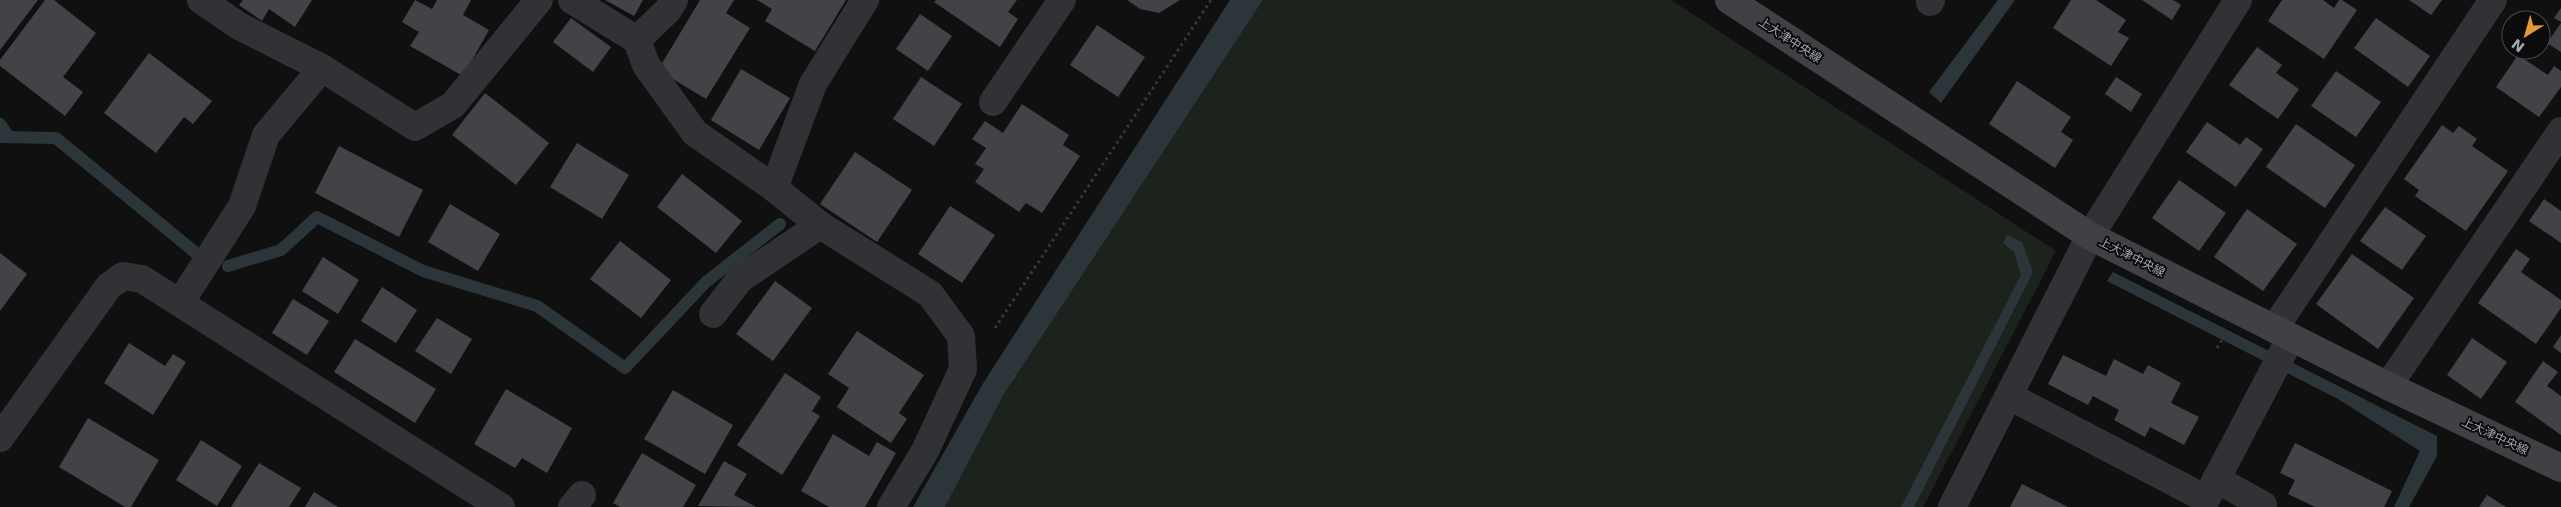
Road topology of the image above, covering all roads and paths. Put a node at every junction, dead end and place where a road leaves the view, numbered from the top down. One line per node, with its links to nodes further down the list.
1 (201, 0): 12 (street)
2 (539, 0): 12 (street)
3 (572, 0): 11 (street)
4 (674, 0): 11 (street)
5 (865, 0): 15 (street)
6 (1062, 0): 13 (street)
7 (1211, 0): 21 (path)
8 (1729, 0): 17 (street, 上大津中央線)
9 (2238, 0): 17 (street)
10 (2493, 0): 20 (street)
11 (637, 40): 15 (street)
12 (322, 68): 18 (street)
13 (993, 102)
14 (2561, 131): 24 (street)
15 (774, 188): 16 (street)
16 (820, 226): 19 (street); 21 (street)
17 (2090, 236): 20 (street, 上大津中央線); 25 (street)
18 (180, 303): 26 (street); 30 (street)
19 (713, 314)
20 (2282, 333): 24 (street, 上大津中央線); 28 (street)
21 (962, 352): 31 (street)
22 (996, 365): 23 (path)
23 (1020, 379)
24 (2388, 386): 27 (street, 上大津中央線)
25 (2009, 396): 28 (street); 32 (street)
26 (0, 438)
27 (2561, 468)
28 (2216, 479): 29 (street)
29 (2263, 505)
30 (501, 507)
31 (891, 507)
32 (1952, 507)

